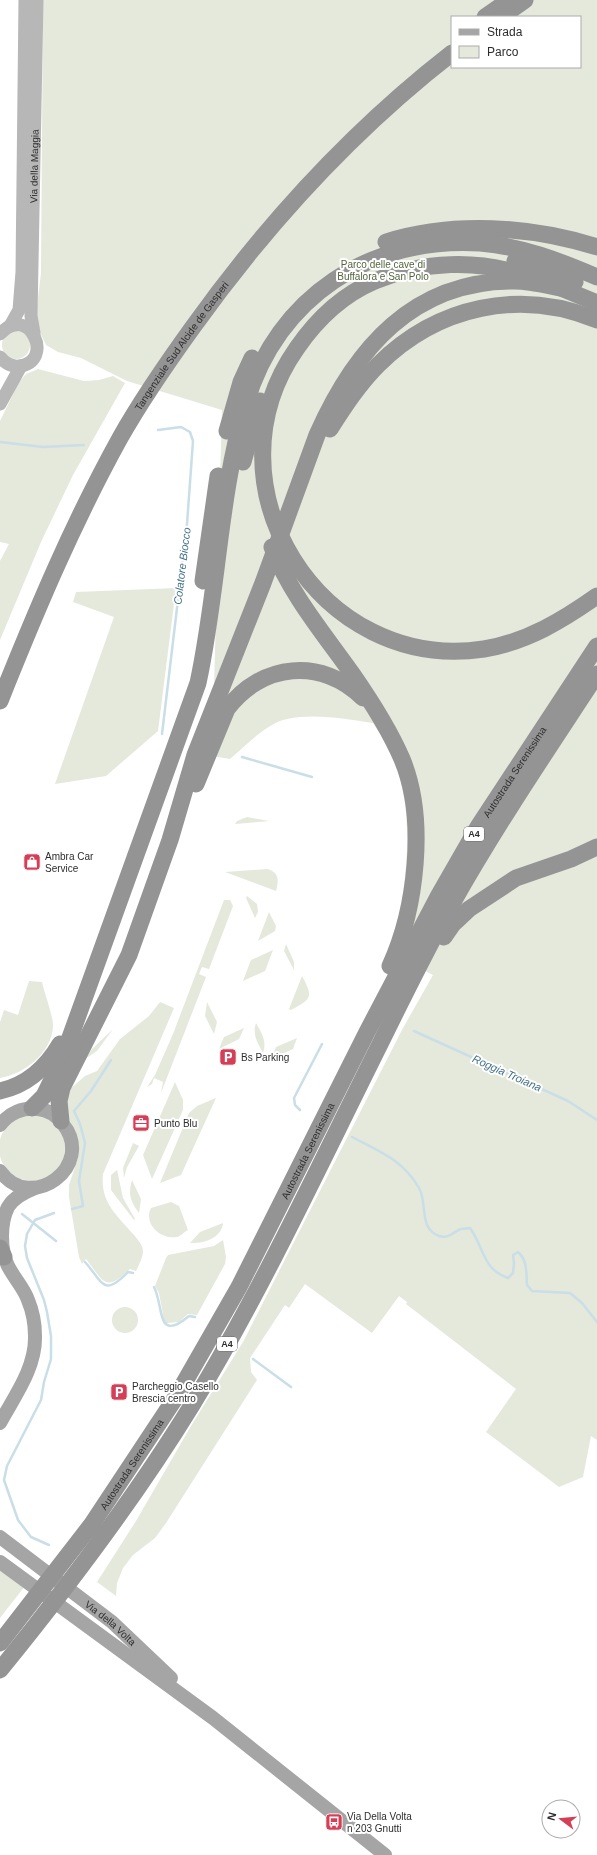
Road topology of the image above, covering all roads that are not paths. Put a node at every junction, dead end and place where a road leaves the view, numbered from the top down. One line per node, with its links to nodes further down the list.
1 (25, 0): 15 (street, Via della Maggia)
2 (37, 0): 16 (street, Via della Maggia)
3 (509, 0): 5 (highway)
4 (525, 0): 6 (highway)
5 (486, 16)
6 (502, 16)
7 (451, 43): 25 (highway, Tangenziale Sud Alcide de Gasperi)
8 (451, 54): 26 (highway, Tangenziale Sud Alcide de Gasperi)
9 (597, 247): 27 (highway)
10 (597, 277): 27 (highway)
11 (566, 289): 13 (highway); 21 (highway); 22 (highway)
12 (597, 292): 20 (highway)
13 (597, 303)
14 (597, 320): 21 (highway)
15 (5, 330): 16 (street)
16 (34, 333): 18 (street, Via della Maggia)
17 (0, 361): 18 (street)
18 (21, 366): 19 (street)
19 (0, 404)
20 (251, 432): 27 (highway); 28 (highway)
21 (301, 481): 29 (highway)
22 (597, 596)
23 (597, 646): 35 (highway, Autostrada Serenissima / A4)
24 (597, 674): 33 (highway, Autostrada Serenissima / A4)
25 (0, 678)
26 (0, 701)
27 (187, 710): 34 (highway)
28 (379, 714): 29 (highway); 35 (highway)
29 (170, 840): 39 (highway)
30 (597, 847): 32 (highway)
31 (597, 855): 32 (highway)
32 (571, 859): 33 (highway)
33 (408, 989): 48 (highway, Autostrada Serenissima / A4)
34 (76, 1016): 36 (highway); 37 (highway)
35 (366, 1032): 47 (highway, Autostrada Serenissima / A4)
36 (0, 1091)
37 (32, 1108): 38 (main road); 39 (main road)
38 (2, 1121)
39 (61, 1121): 41 (main road)
40 (1, 1172): 41 (main road); 42 (main road)
41 (35, 1188): 42 (main road)
42 (8, 1206): 43 (main road)
43 (2, 1253): 44 (main road)
44 (0, 1423)
45 (0, 1537): 49 (main road, Via della Volta)
46 (0, 1562): 49 (main road, Via della Volta)
47 (0, 1643)
48 (0, 1670)
49 (213, 1718): 50 (main road, Via della Volta)
50 (385, 1855)

